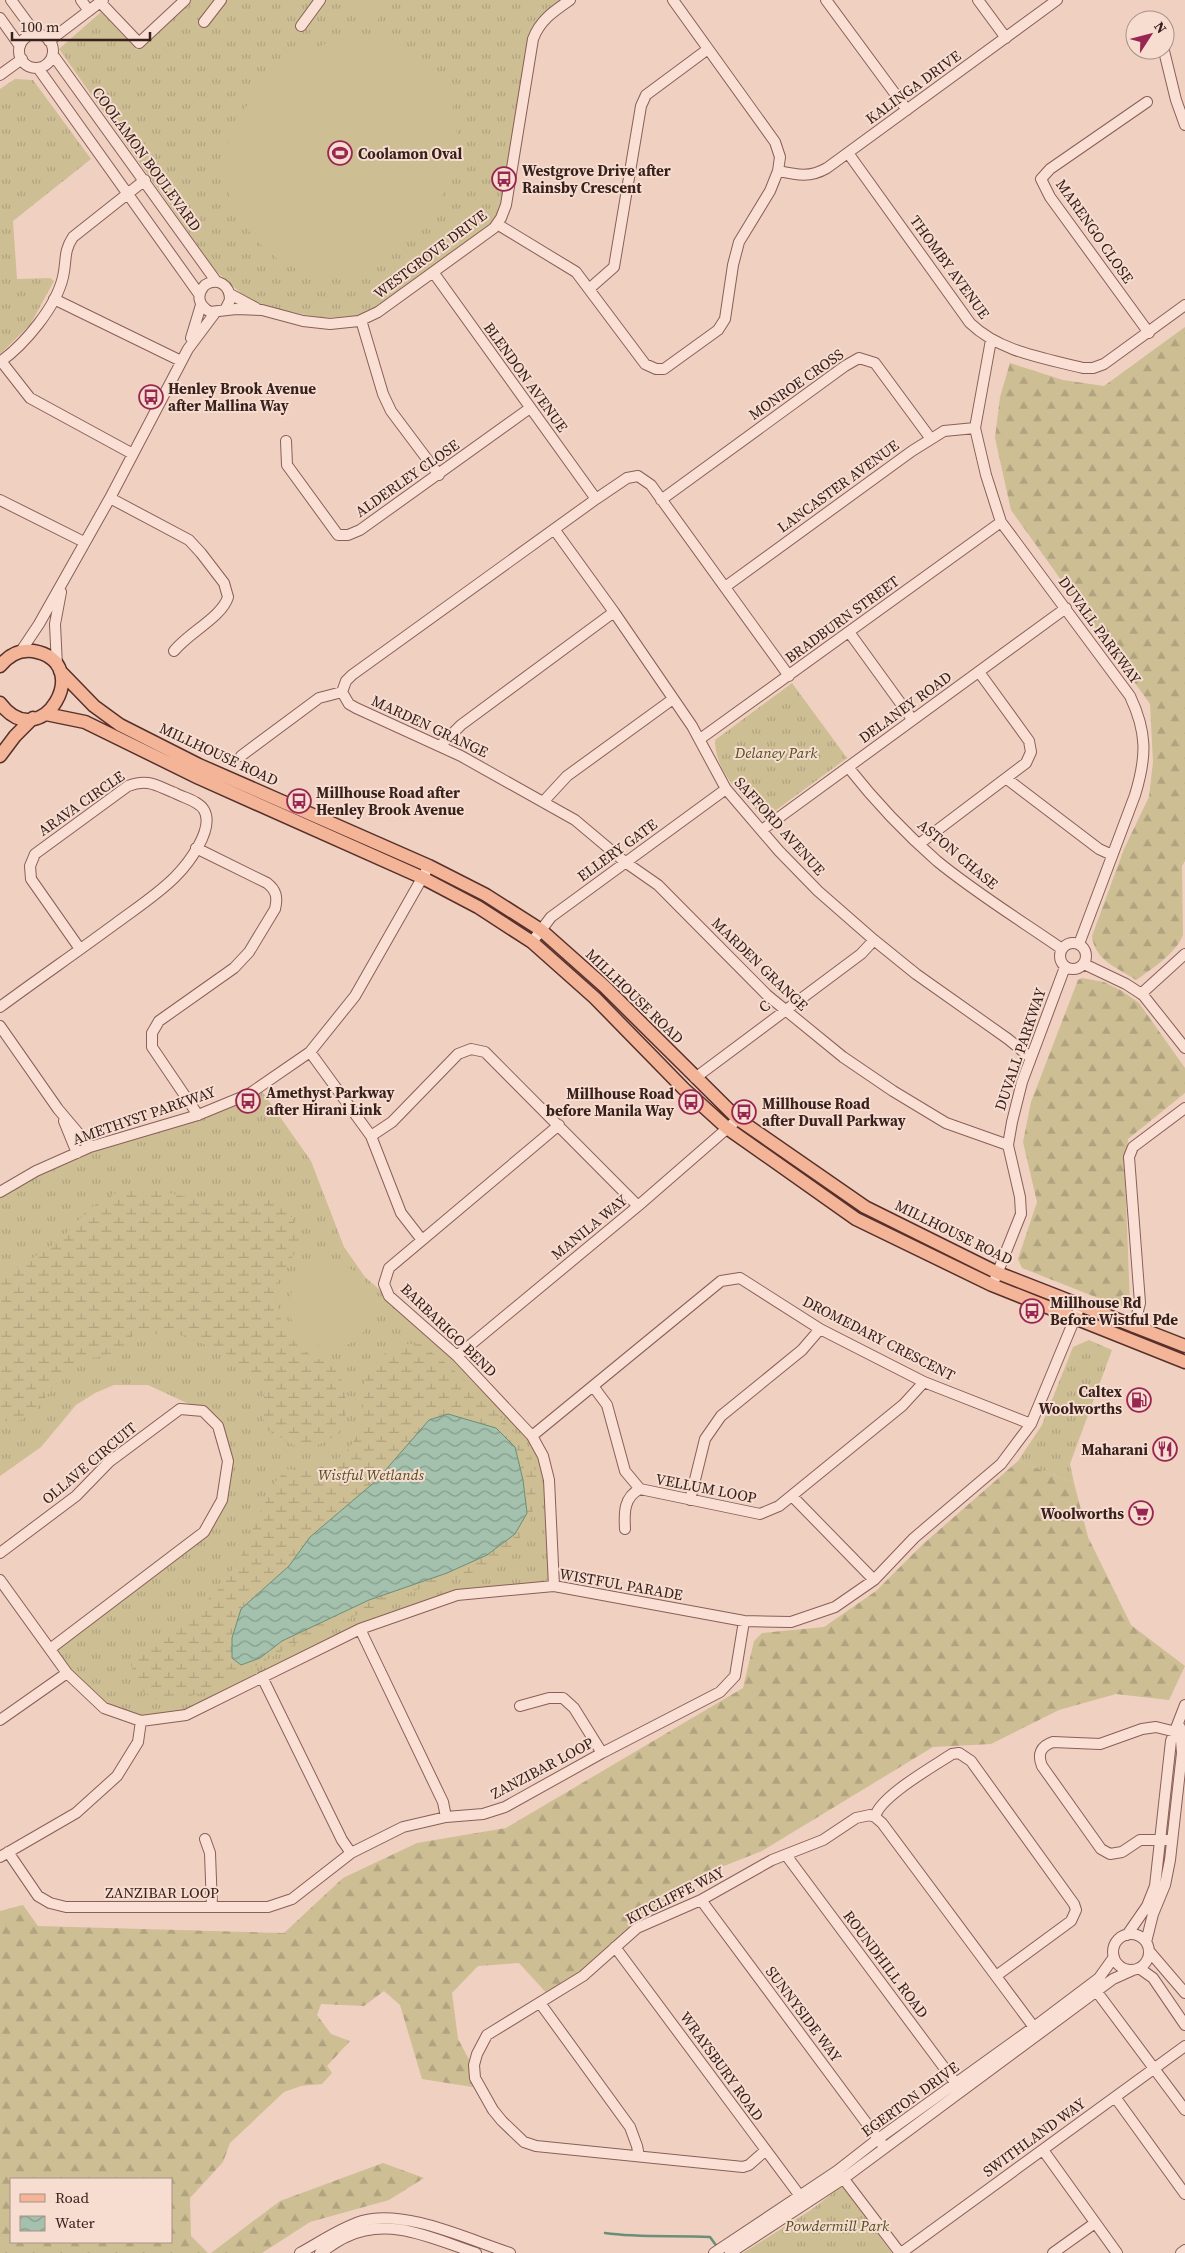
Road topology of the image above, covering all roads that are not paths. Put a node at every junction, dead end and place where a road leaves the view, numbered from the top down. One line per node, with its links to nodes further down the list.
1 (11, 0): 16 (street)
2 (81, 0): 12 (street)
3 (185, 0): 11 (street)
4 (221, 0): 14 (street)
5 (320, 0): 15 (street)
6 (570, 0): 33 (street, WESTGROVE DRIVE)
7 (673, 0): 20 (street)
8 (826, 0): 27 (street)
9 (978, 0): 17 (street)
10 (1057, 0): 17 (street, KALINGA DRIVE)
11 (102, 1): 12 (street)
12 (89, 11): 18 (street)
13 (0, 18): 19 (street)
14 (204, 22)
15 (301, 26)
16 (36, 34): 18 (street); 19 (street)
17 (1006, 38): 27 (street, KALINGA DRIVE)
18 (49, 41): 21 (street)
19 (20, 46): 22 (street)
20 (708, 49): 30 (street); 36 (street)
21 (53, 55): 24 (street); 31 (street, COOLAMON BOULEVARD)
22 (22, 59): 24 (street); 25 (street)
23 (1166, 60): 28 (street)
24 (38, 68): 32 (street)
25 (0, 75)
26 (1147, 102): 45 (street, MARENGO CLOSE)
27 (906, 110): 29 (street, KALINGA DRIVE)
28 (1185, 125)
29 (848, 153): 30 (street, KALINGA DRIVE); 46 (street, THOMBY AVENUE)
30 (778, 171): 36 (street)
31 (145, 180): 32 (street); 35 (street, COOLAMON BOULEVARD)
32 (127, 194): 37 (street); 39 (street)
33 (497, 224): 34 (street, WESTGROVE DRIVE); 36 (street)
34 (433, 272): 44 (street, WESTGROVE DRIVE); 50 (street, BLENDON AVENUE)
35 (216, 281): 37 (street); 38 (street)
36 (589, 289)
37 (199, 294): 40 (street)
38 (230, 294): 42 (street, WESTGROVE DRIVE); 43 (street)
39 (54, 299): 48 (street); 49 (street)
40 (201, 305): 43 (street); 47 (street)
41 (1185, 306): 45 (street, THOMBY AVENUE)
42 (262, 310): 43 (street, WESTGROVE DRIVE); 44 (street, WESTGROVE DRIVE)
43 (220, 311): 47 (street)
44 (361, 320): 55 (street)
45 (1149, 333): 46 (street, THOMBY AVENUE)
46 (991, 340): 51 (street, DUVALL PARKWAY)
47 (188, 349): 48 (street)
48 (181, 361): 54 (street)
49 (0, 362): 54 (street)
50 (530, 408): 55 (street, ALDERLEY CLOSE); 57 (street, BLENDON AVENUE)
51 (975, 428): 52 (street, LANCASTER AVENUE); 60 (street, DUVALL PARKWAY)
52 (931, 439): 59 (street, MONROE CROSS); 64 (street, LANCASTER AVENUE)
53 (286, 441): 55 (street, ALDERLEY CLOSE)
54 (131, 453): 56 (street)
55 (439, 475)
56 (110, 498): 62 (street); 69 (street)
57 (596, 499): 59 (street); 61 (street)
58 (0, 500): 62 (street)
59 (661, 500): 64 (street)
60 (1001, 522): 65 (street, DUVALL PARKWAY); 67 (street, BRADBURN STREET)
61 (554, 530): 66 (street, SAFFORD AVENUE); 74 (street)
62 (84, 542): 63 (street)
63 (67, 574): 68 (street); 71 (street)
64 (725, 587): 73 (street)
65 (1066, 608): 72 (street, DELANEY ROAD); 91 (street, DUVALL PARKWAY)
66 (614, 612): 75 (street, SAFFORD AVENUE); 81 (street)
67 (849, 632): 73 (street, BRADBURN STREET); 79 (street)
68 (21, 651): 70 (main road); 71 (main road, MILLHOUSE ROAD)
69 (174, 651)
70 (2, 661)
71 (58, 669): 77 (main road); 93 (main road, MILLHOUSE ROAD)
72 (978, 672): 79 (street, DELANEY ROAD); 85 (street)
73 (789, 676): 80 (street, BRADBURN STREET)
74 (342, 692): 81 (street, MARDEN GRANGE); 83 (street)
75 (673, 699): 80 (street, SAFFORD AVENUE); 87 (street)
76 (0, 703): 78 (main road)
77 (46, 714): 78 (main road); 94 (main road, MILLHOUSE ROAD)
78 (33, 718): 82 (main road)
79 (912, 719): 84 (street, DELANEY ROAD)
80 (700, 739): 86 (street, SAFFORD AVENUE)
81 (440, 746): 87 (street, MARDEN GRANGE)
82 (0, 756)
83 (241, 756)
84 (848, 767): 88 (street, DELANEY ROAD); 89 (street, ASTON CHASE)
85 (1007, 779): 89 (street); 91 (street)
86 (726, 789): 88 (street, SAFFORD AVENUE); 92 (street, ELLERY GATE)
87 (543, 802): 92 (street, MARDEN GRANGE)
88 (762, 830): 96 (street, SAFFORD AVENUE)
89 (919, 844): 100 (street, ASTON CHASE)
90 (196, 848): 99 (street, ARAVA CIRCLE); 99 (street, ARAVA CIRCLE); 114 (street)
91 (1112, 855): 98 (street, DUVALL PARKWAY)
92 (625, 862): 95 (street, ELLERY GATE); 106 (street, MARDEN GRANGE)
93 (429, 866): 94 (street, AMETHYST PARKWAY); 95 (main road, MILLHOUSE ROAD)
94 (421, 877): 97 (main road, MILLHOUSE ROAD); 109 (street, AMETHYST PARKWAY)
95 (541, 930): 97 (street, ELLERY GATE); 111 (main road, MILLHOUSE ROAD)
96 (874, 940): 106 (street, C); 110 (street, SAFFORD AVENUE)
97 (532, 942): 117 (main road, MILLHOUSE ROAD)
98 (1079, 944): 100 (street); 102 (street)
99 (80, 949): 105 (street, ARAVA CIRCLE)
100 (1062, 949): 103 (street)
101 (1185, 954): 104 (street)
102 (1084, 964): 103 (street); 104 (street)
103 (1064, 966): 110 (street, DUVALL PARKWAY)
104 (1141, 994): 108 (street)
105 (0, 1007)
106 (784, 1010): 111 (street, C); 119 (street, MARDEN GRANGE)
107 (0, 1026): 113 (street)
108 (1185, 1048)
109 (310, 1052): 114 (street, AMETHYST PARKWAY); 118 (street)
110 (1031, 1058): 119 (street, DUVALL PARKWAY)
111 (695, 1078): 115 (main road, MILLHOUSE ROAD)
112 (1185, 1108): 130 (street)
113 (58, 1109): 120 (street); 121 (street)
114 (198, 1115): 120 (street, AMETHYST PARKWAY)
115 (738, 1118): 117 (street, MANILA WAY); 124 (main road, MILLHOUSE ROAD)
116 (559, 1125): 118 (street); 123 (street); 126 (street, BARBARIGO BEND)
117 (727, 1128): 123 (street, MANILA WAY); 125 (main road, MILLHOUSE ROAD)
118 (371, 1136): 126 (street)
119 (1008, 1145): 127 (street, DUVALL PARKWAY)
120 (90, 1147): 121 (street, AMETHYST PARKWAY)
121 (77, 1153): 122 (street, AMETHYST PARKWAY)
122 (0, 1192)
123 (638, 1206): 133 (street, MANILA WAY)
124 (865, 1207): 125 (main road); 127 (main road, MILLHOUSE ROAD)
125 (856, 1219): 128 (main road, MILLHOUSE ROAD)
126 (422, 1240): 133 (street, BARBARIGO BEND)
127 (998, 1273): 128 (street, DUVALL PARKWAY); 129 (main road, MILLHOUSE ROAD)
128 (992, 1285): 129 (main road, MILLHOUSE ROAD)
129 (1078, 1312): 130 (main road, MILLHOUSE ROAD); 134 (main road, MILLHOUSE ROAD); 137 (street, WISTFUL PARADE)
130 (1134, 1327): 132 (main road, MILLHOUSE ROAD)
131 (820, 1329): 135 (street, DROMEDARY CRESCENT); 136 (street, DROMEDARY CRESCENT); 141 (street)
132 (1185, 1346)
133 (458, 1356): 138 (street, BARBARIGO BEND)
134 (1185, 1362)
135 (924, 1382): 137 (street, DROMEDARY CRESCENT); 140 (street, VELLUM LOOP)
136 (593, 1386): 138 (street, DROMEDARY CRESCENT); 139 (street, VELLUM LOOP)
137 (1031, 1424): 145 (street, WISTFUL PARADE)
138 (532, 1436): 146 (street, BARBARIGO BEND)
139 (640, 1489): 141 (street, VELLUM LOOP); 142 (street)
140 (792, 1496): 141 (street, VELLUM LOOP); 145 (street)
141 (690, 1500)
142 (625, 1529)
143 (0, 1553): 149 (street, OLLAVE CIRCUIT)
144 (0, 1580): 149 (street, WISTFUL PARADE)
145 (874, 1580): 147 (street, WISTFUL PARADE)
146 (554, 1586): 147 (street, WISTFUL PARADE); 148 (street, WISTFUL PARADE)
147 (744, 1621): 157 (street, ZANZIBAR LOOP)
148 (360, 1629): 151 (street, WISTFUL PARADE); 158 (street)
149 (50, 1649): 150 (street, WISTFUL PARADE)
150 (67, 1673): 154 (street); 155 (street, WISTFUL PARADE)
151 (262, 1678): 155 (street, WISTFUL PARADE); 164 (street)
152 (1185, 1705): 156 (street, EGERTON DRIVE)
153 (520, 1706): 157 (street)
154 (0, 1720)
155 (141, 1721): 163 (street)
156 (1178, 1729): 161 (street, EGERTON DRIVE); 161 (street); 162 (street, EGERTON DRIVE)
157 (602, 1753): 158 (street, ZANZIBAR LOOP)
158 (446, 1817): 164 (street, ZANZIBAR LOOP)
159 (875, 1817): 165 (street, KITCLIFFE WAY); 173 (street); 173 (street)
160 (205, 1839): 167 (street)
161 (1160, 1839): 162 (street); 168 (street, EGERTON DRIVE)
162 (1171, 1840): 169 (street, EGERTON DRIVE)
163 (4, 1854): 167 (street, ZANZIBAR LOOP)
164 (352, 1854): 167 (street, ZANZIBAR LOOP)
165 (786, 1855): 166 (street, KITCLIFFE WAY); 181 (street, ROUNDHILL ROAD)
166 (701, 1900): 170 (street, KITCLIFFE WAY); 184 (street, SUNNYSIDE WAY)
167 (212, 1907)
168 (1127, 1934): 169 (street); 171 (street, EGERTON DRIVE)
169 (1147, 1946): 172 (street, EGERTON DRIVE); 175 (street)
170 (616, 1947): 176 (street, KITCLIFFE WAY); 185 (street, WRAYSBURY ROAD)
171 (1114, 1957): 172 (street); 178 (street, EGERTON DRIVE)
172 (1136, 1969): 174 (street, EGERTON DRIVE); 177 (street)
173 (996, 1976): 178 (street)
174 (1097, 1992): 178 (street, EGERTON DRIVE); 180 (street)
175 (1185, 1994)
176 (540, 2002): 187 (street); 187 (street, KITCLIFFE WAY)
177 (1185, 2025)
178 (1037, 2031): 181 (street, EGERTON DRIVE)
179 (1185, 2046): 180 (street, SWITHLAND WAY)
180 (1155, 2068): 182 (street, SWITHLAND WAY); 183 (street)
181 (959, 2088): 184 (street, EGERTON DRIVE)
182 (1115, 2097): 186 (street, SWITHLAND WAY); 189 (street)
183 (1185, 2110)
184 (881, 2143): 188 (street, EGERTON DRIVE)
185 (766, 2150): 187 (street, KITCLIFFE WAY); 190 (street, WRAYSBURY ROAD)
186 (1043, 2150): 191 (street); 201 (street, SWITHLAND WAY)
187 (639, 2156)
188 (840, 2175): 190 (street, EGERTON DRIVE); 201 (street)
189 (1185, 2194)
190 (803, 2200): 192 (street, EGERTON DRIVE)
191 (1095, 2223): 202 (street); 203 (street)
192 (739, 2240): 199 (street, EGERTON DRIVE); 200 (street, EGERTON DRIVE)
193 (332, 2250): 196 (street); 197 (street)
194 (1185, 2250): 204 (street)
195 (300, 2253): 198 (street)
196 (320, 2253)
197 (476, 2253)
198 (510, 2253)
199 (714, 2253)
200 (730, 2253)
201 (900, 2253)
202 (1053, 2253)
203 (1117, 2253)
204 (1181, 2253)

